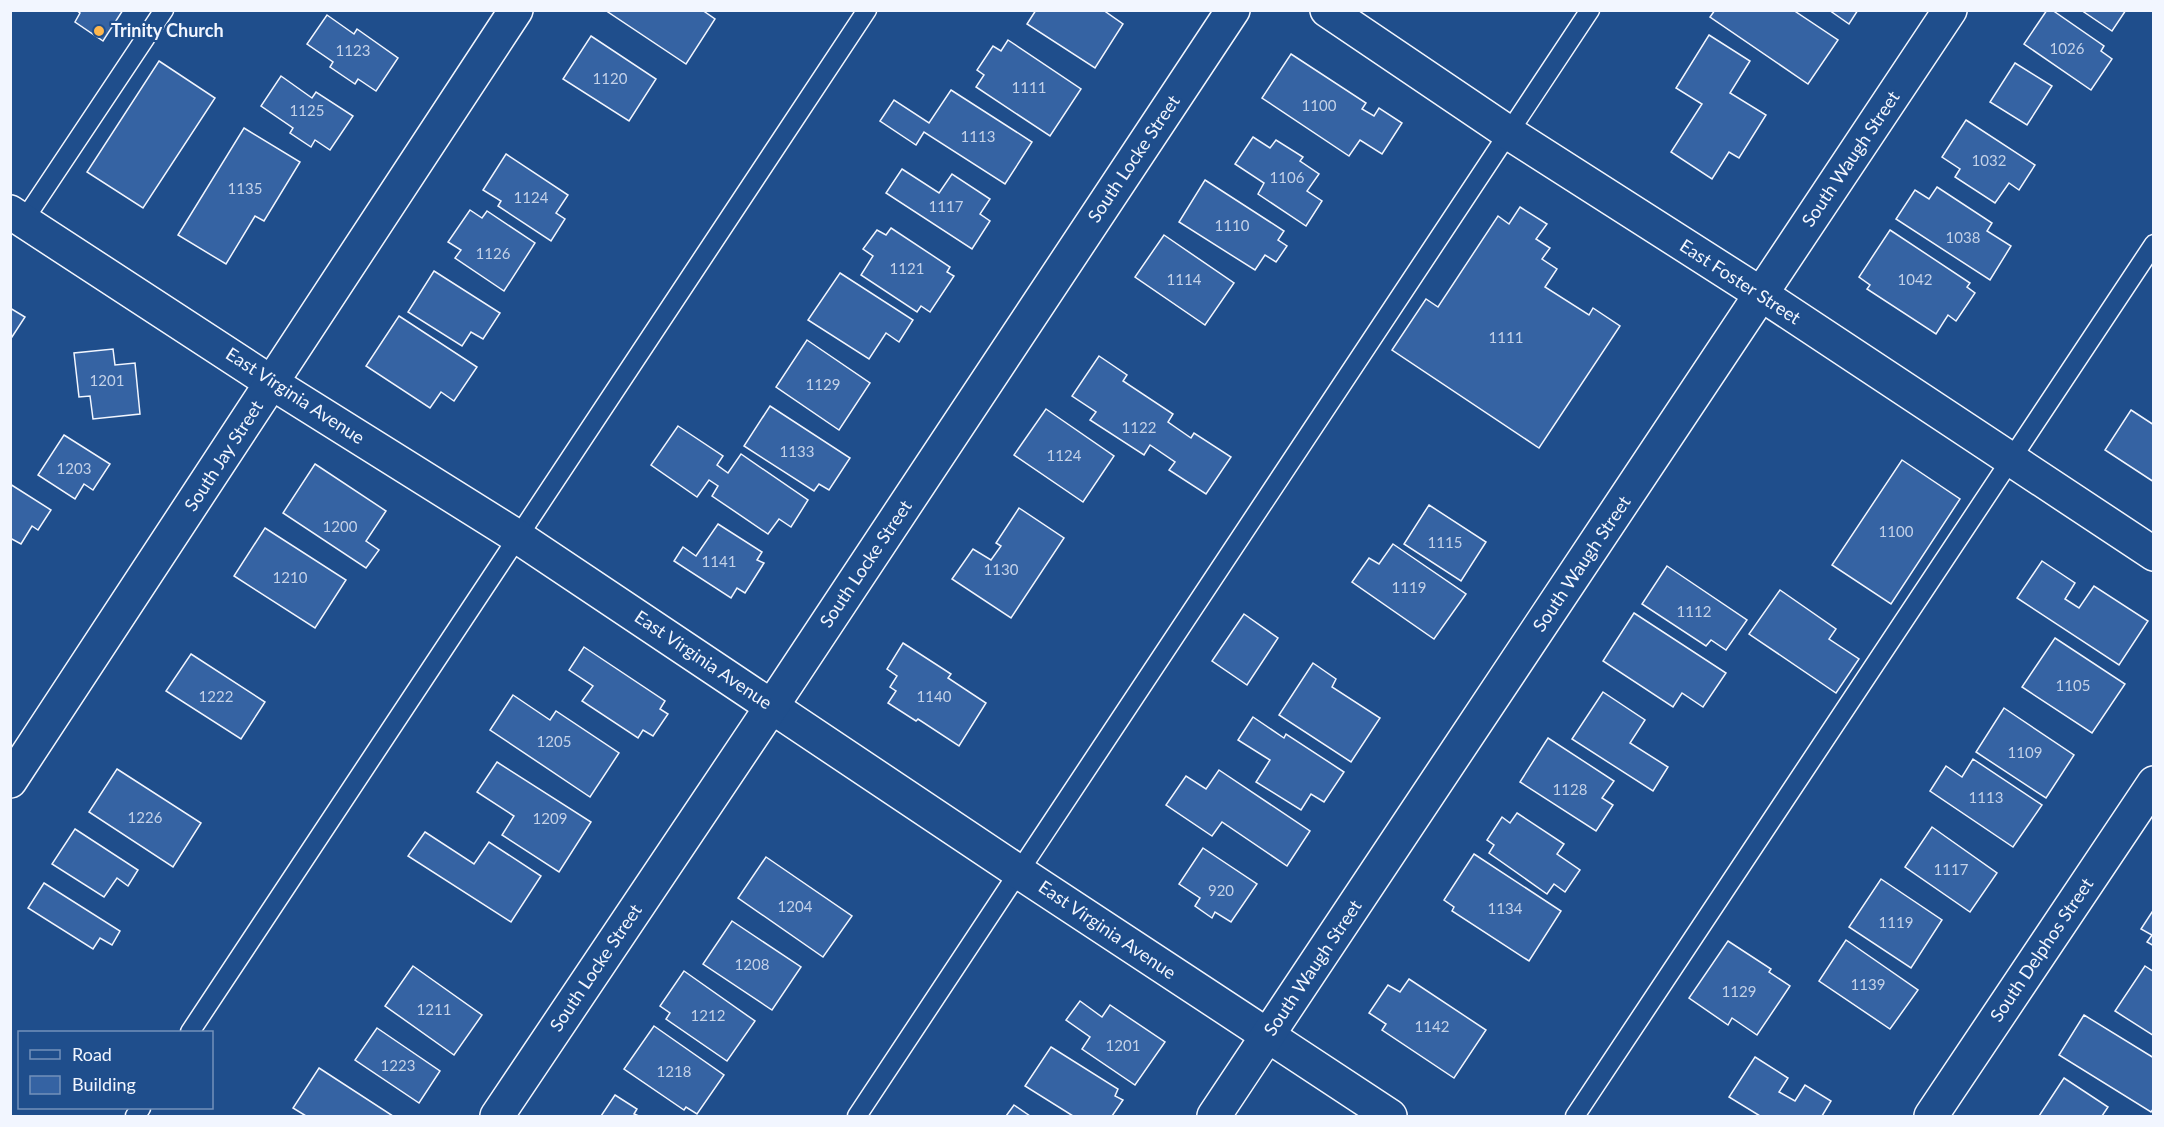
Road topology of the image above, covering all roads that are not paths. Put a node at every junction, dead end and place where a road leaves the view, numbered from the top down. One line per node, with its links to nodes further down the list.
1 (164, 10): 9 (lane)
2 (516, 10): 12 (street, South Jay Street)
3 (867, 10): 14 (lane)
4 (1233, 10): 16 (street, South Locke Street)
5 (1327, 10): 8 (street, East Foster Street)
6 (1590, 10): 8 (lane)
7 (1950, 10): 11 (street, South Waugh Street)
8 (1509, 133): 11 (street, East Foster Street); 19 (lane)
9 (17, 216): 12 (street, East Virginia Avenue)
10 (2154, 244): 13 (lane)
11 (1761, 294): 13 (street, East Foster Street); 21 (street, South Waugh Street)
12 (272, 383): 14 (street, East Virginia Avenue); 17 (street, South Jay Street)
13 (2010, 460): 15 (street, East Foster Street); 26 (lane)
14 (518, 537): 16 (street, East Virginia Avenue); 20 (lane)
15 (2154, 554)
16 (772, 706): 19 (street, East Virginia Avenue); 22 (street, South Locke Street)
17 (10, 781)
18 (2154, 783): 27 (street, South Delphos Street)
19 (1019, 872): 21 (street, East Virginia Avenue); 23 (lane)
20 (191, 1031)
21 (1268, 1037): 24 (street, South Waugh Street); 25 (street, East Virginia Avenue)
22 (497, 1116)
23 (857, 1116)
24 (1214, 1116)
25 (1390, 1116)
26 (1575, 1116)
27 (1931, 1116)

